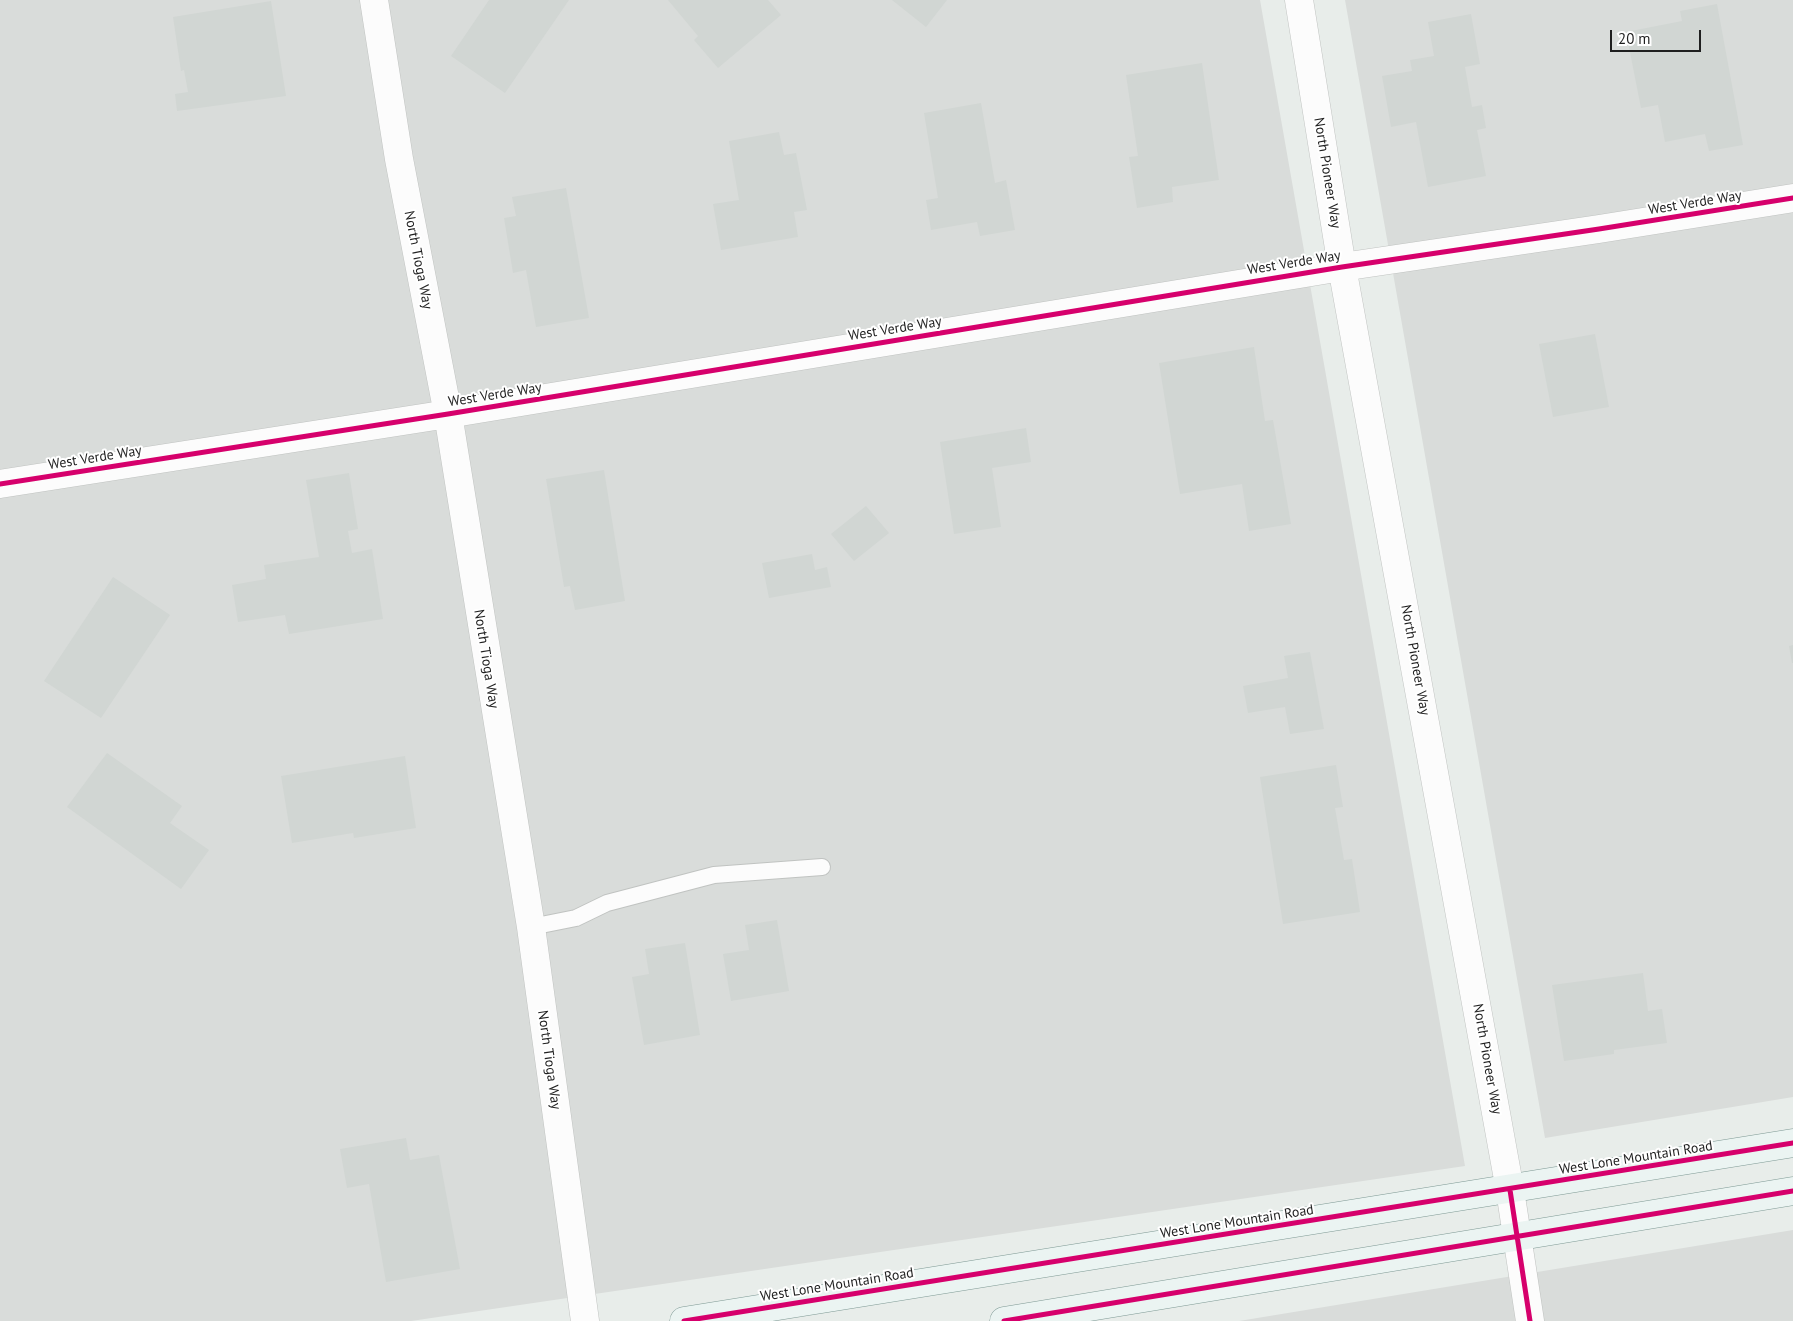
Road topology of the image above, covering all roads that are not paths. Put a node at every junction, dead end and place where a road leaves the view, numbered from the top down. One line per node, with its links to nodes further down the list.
1 (374, 0): 5 (street, North Tioga Way)
2 (1299, 0): 4 (street, North Pioneer Way)
3 (1793, 198): 4 (street, West Verde Way)
4 (1342, 267): 5 (street, West Verde Way); 10 (street, North Pioneer Way)
5 (448, 414): 6 (street, West Verde Way); 8 (street, North Tioga Way)
6 (0, 484)
7 (822, 867): 8 (lane)
8 (531, 927): 13 (street, North Tioga Way)
9 (1793, 1143): 10 (main road, West Lone Mountain Road)
10 (1510, 1190): 12 (street, North Pioneer Way); 14 (main road, West Lone Mountain Road)
11 (1793, 1191): 12 (main road)
12 (1517, 1236): 15 (main road); 16 (street, North Pioneer Way)
13 (585, 1321)
14 (684, 1321)
15 (1004, 1321)
16 (1530, 1321)

